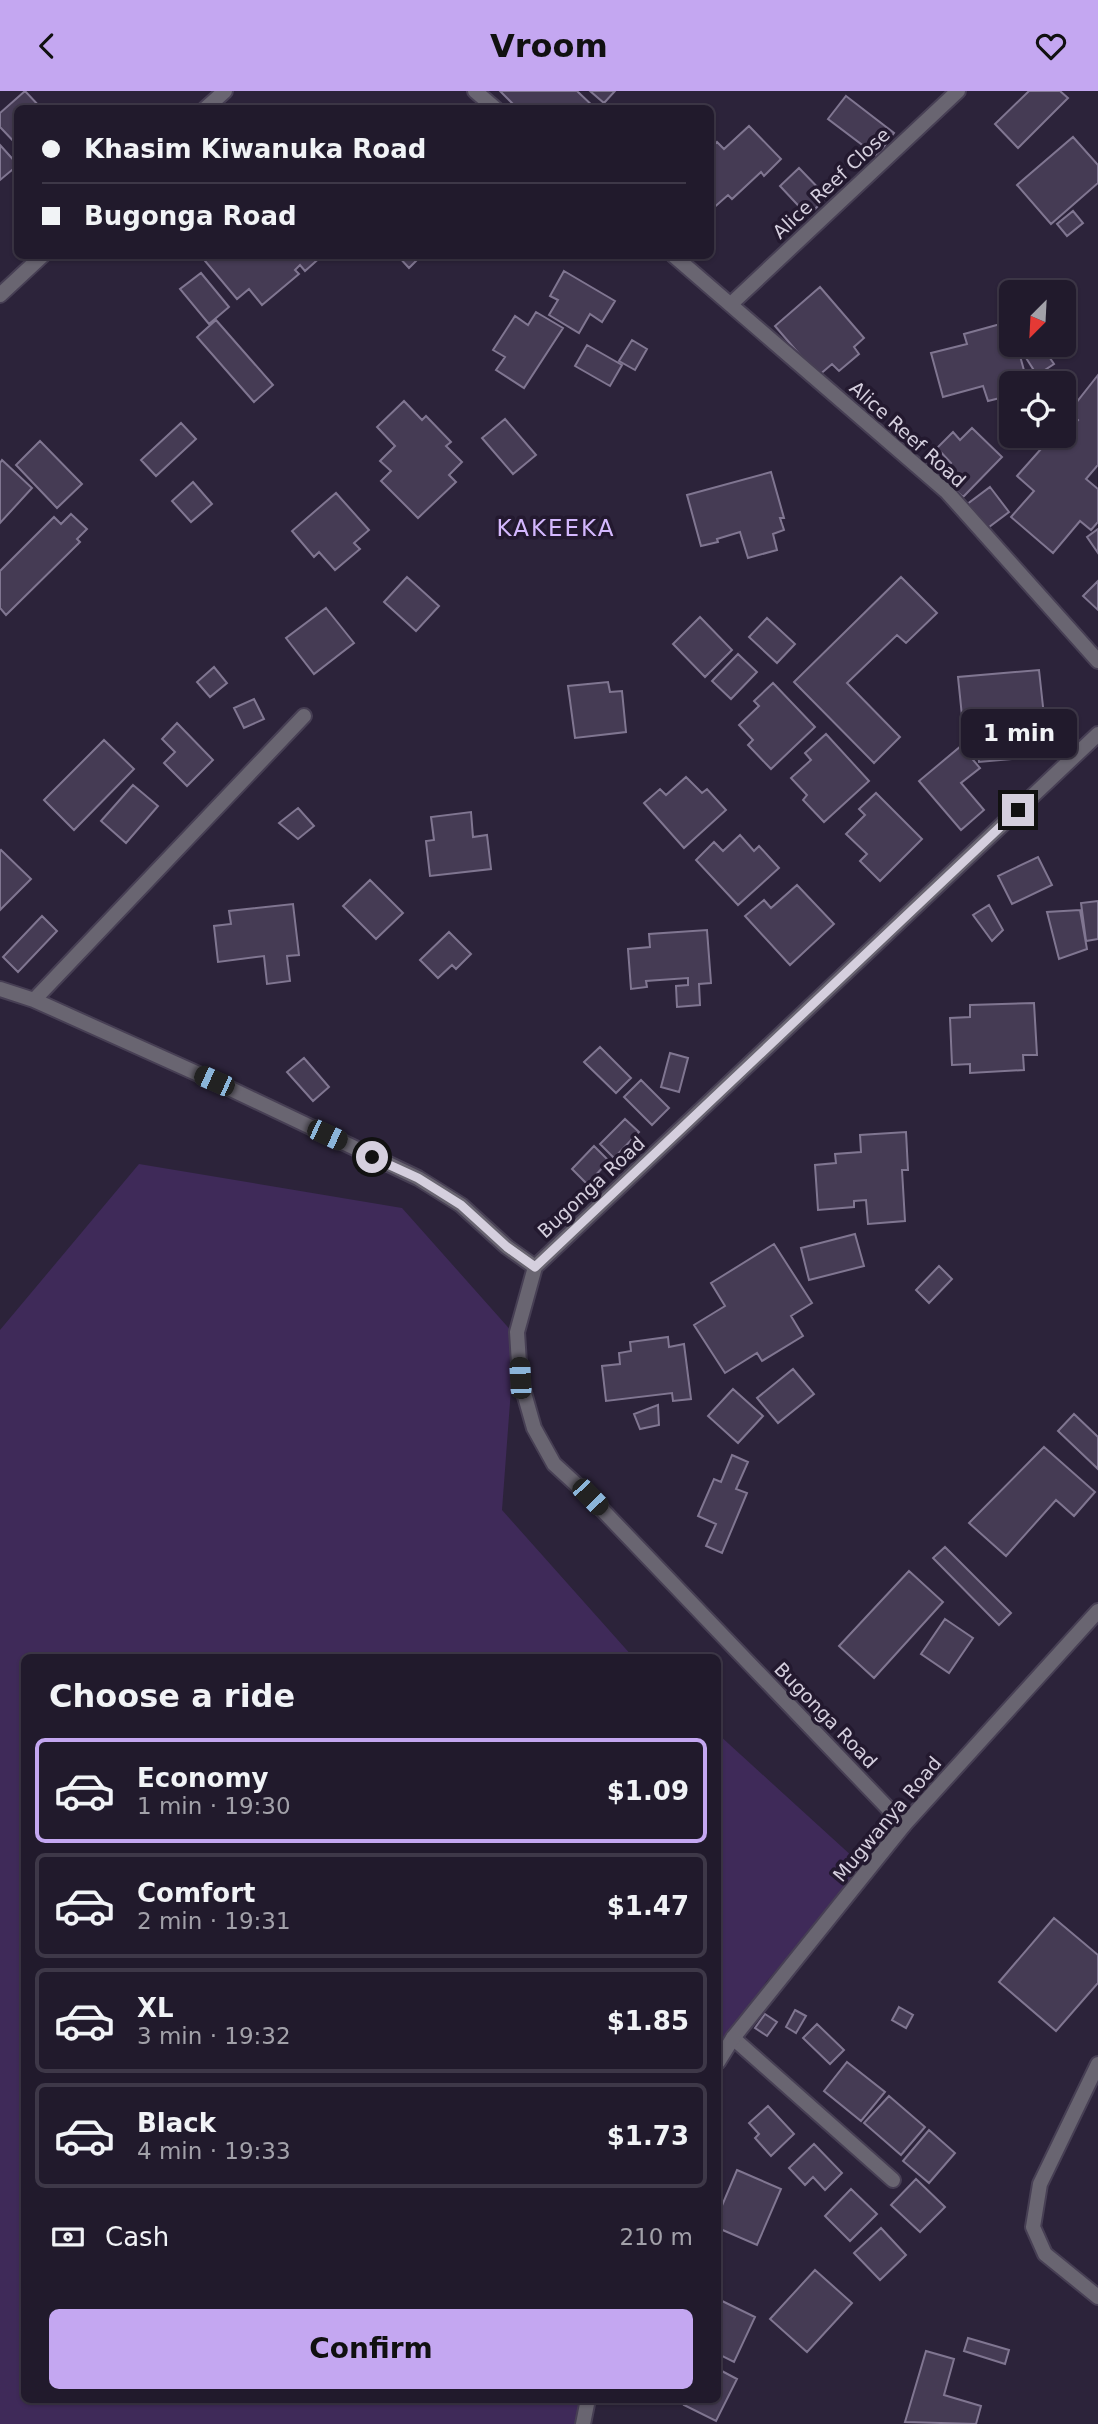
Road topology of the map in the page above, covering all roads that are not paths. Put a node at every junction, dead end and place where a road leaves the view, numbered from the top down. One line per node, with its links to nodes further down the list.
1 (225, 91): 4 (street)
2 (475, 91): 5 (street)
3 (958, 91): 9 (street, Alice Reef Close)
4 (209, 105)
5 (491, 105)
6 (39, 259): 8 (street)
7 (678, 259): 9 (street, Alice Reef Road)
8 (0, 295)
9 (731, 304): 10 (street, Alice Reef Road)
10 (1098, 661)
11 (304, 716): 14 (street)
12 (1098, 734): 15 (street, Bugonga Road)
13 (0, 989): 14 (street)
14 (34, 1000): 15 (street)
15 (535, 1267): 17 (street, Bugonga Road)
16 (1098, 1611): 17 (street, Mugwanya Road)
17 (904, 1825): 18 (street, Mugwanya Road)
18 (733, 2038): 19 (street, Mugwanya Road); 21 (street)
19 (721, 2057)
20 (1098, 2064): 22 (street)
21 (893, 2180)
22 (1098, 2297)
23 (587, 2403): 24 (street)
24 (583, 2424)

